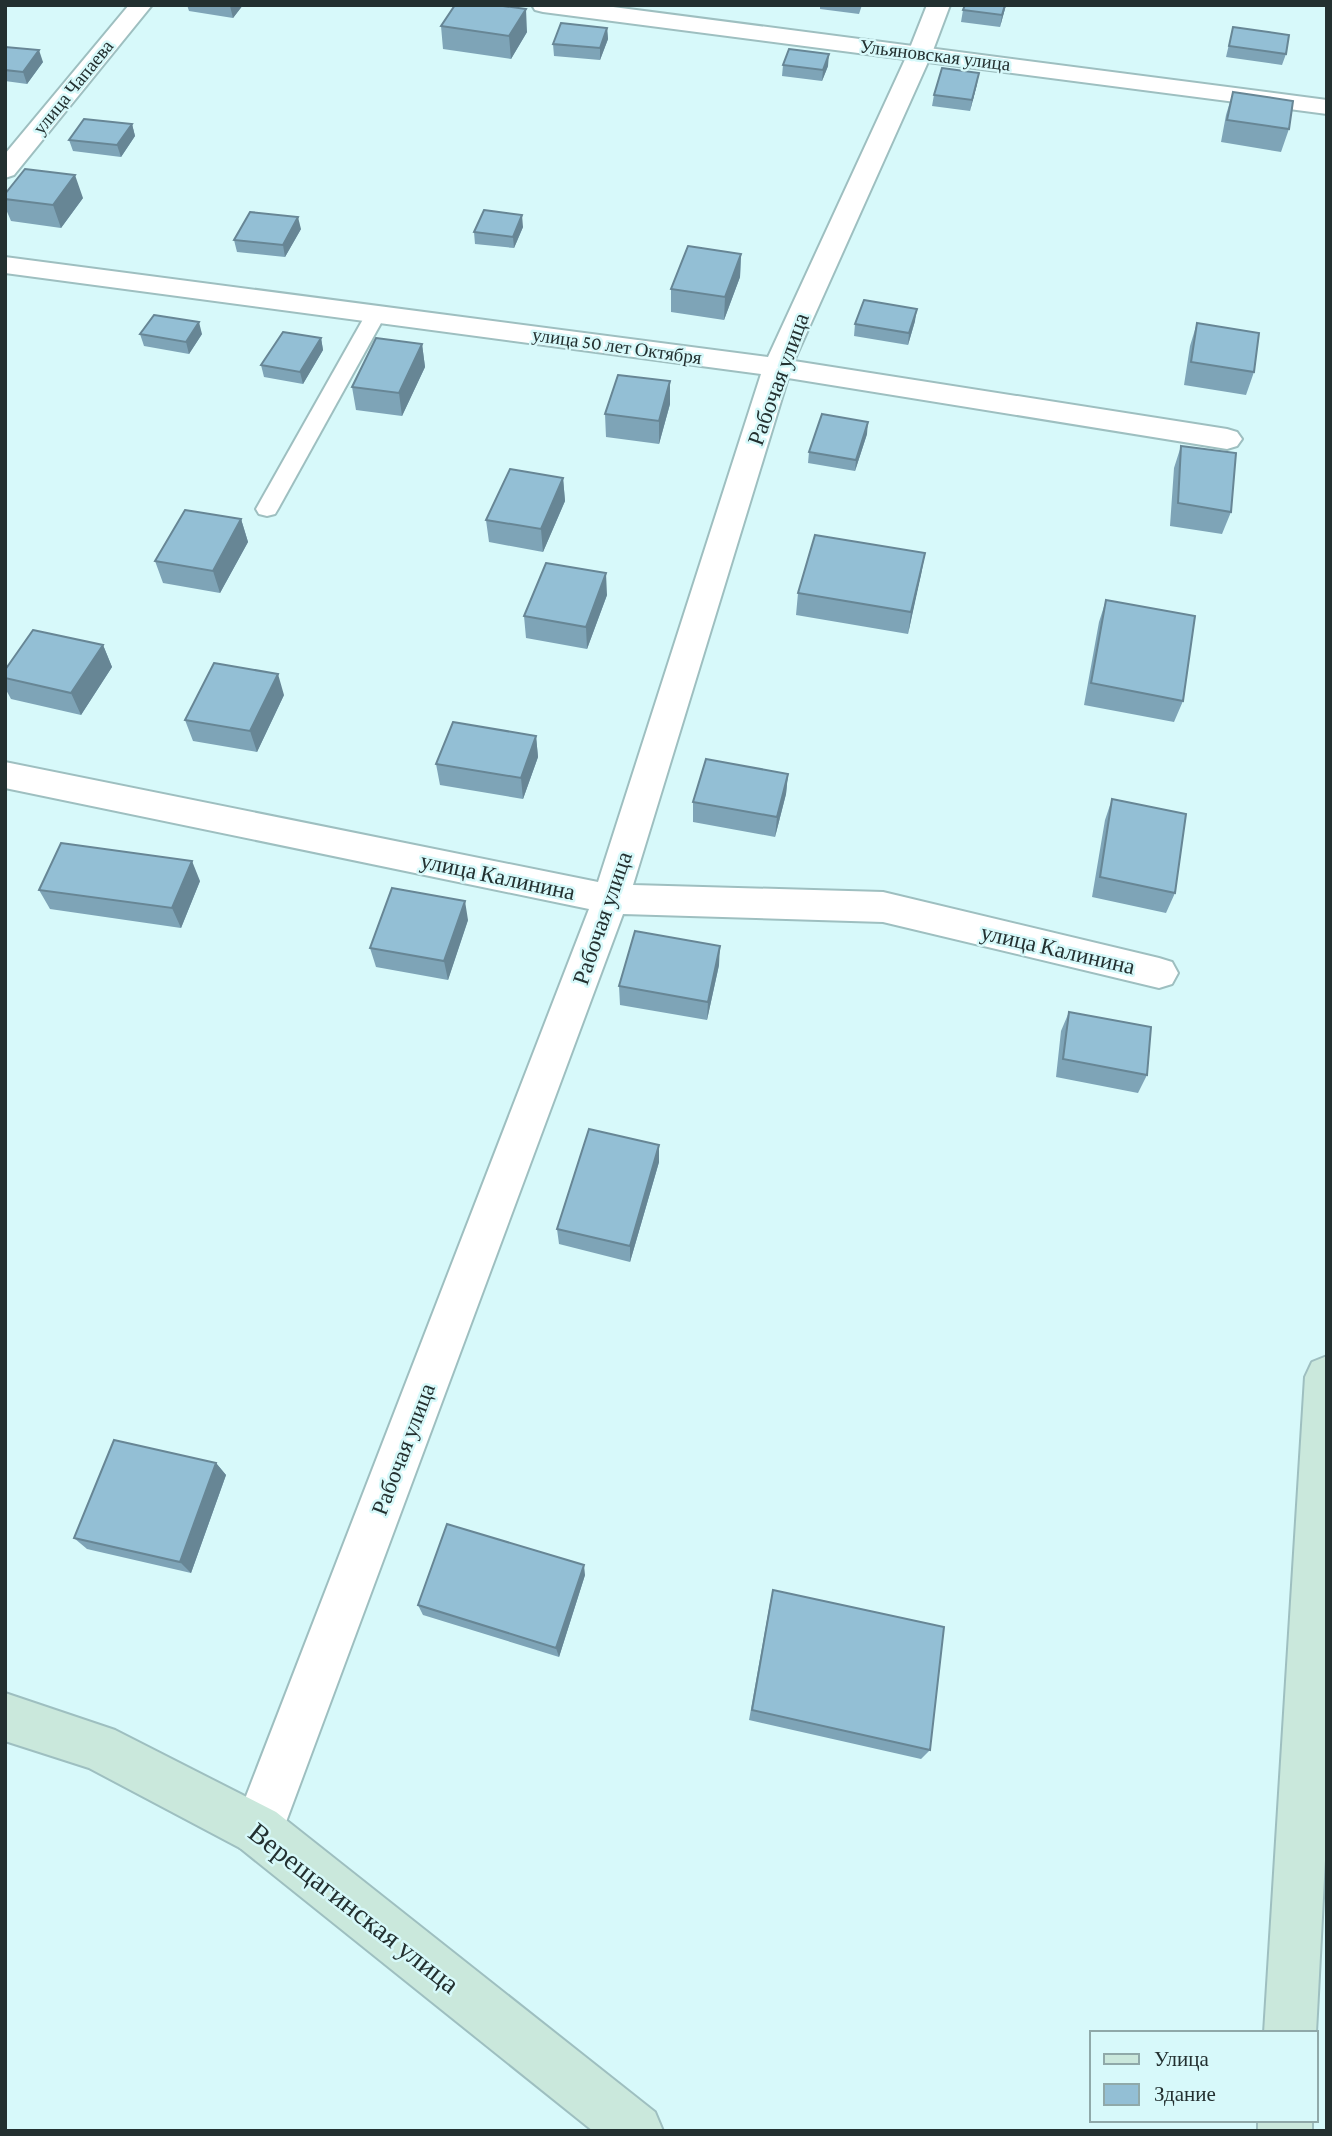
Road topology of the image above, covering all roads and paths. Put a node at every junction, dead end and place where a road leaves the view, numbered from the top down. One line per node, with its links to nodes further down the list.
1 (141, 5): 6 (street, улица Чапаева)
2 (543, 5): 4 (street, Ульяновская улица)
3 (939, 5): 4 (street, Рабочая улица)
4 (920, 53): 5 (street, Ульяновская улица); 9 (street, Рабочая улица)
5 (1327, 107)
6 (5, 170)
7 (5, 265): 8 (street, улица 50 лет Октября)
8 (376, 314): 9 (street, улица 50 лет Октября); 11 (lane)
9 (777, 368): 10 (street, улица 50 лет Октября); 13 (street, Рабочая улица)
10 (1227, 439)
11 (267, 509)
12 (5, 775): 13 (street, улица Калинина)
13 (611, 899): 14 (street, улица Калинина); 17 (street, Рабочая улица)
14 (1159, 973)
15 (1327, 1377): 18 (main road)
16 (5, 1717): 17 (main road, Верещагинская улица)
17 (258, 1830): 19 (main road, Верещагинская улица)
18 (1290, 2031)
19 (636, 2131)

